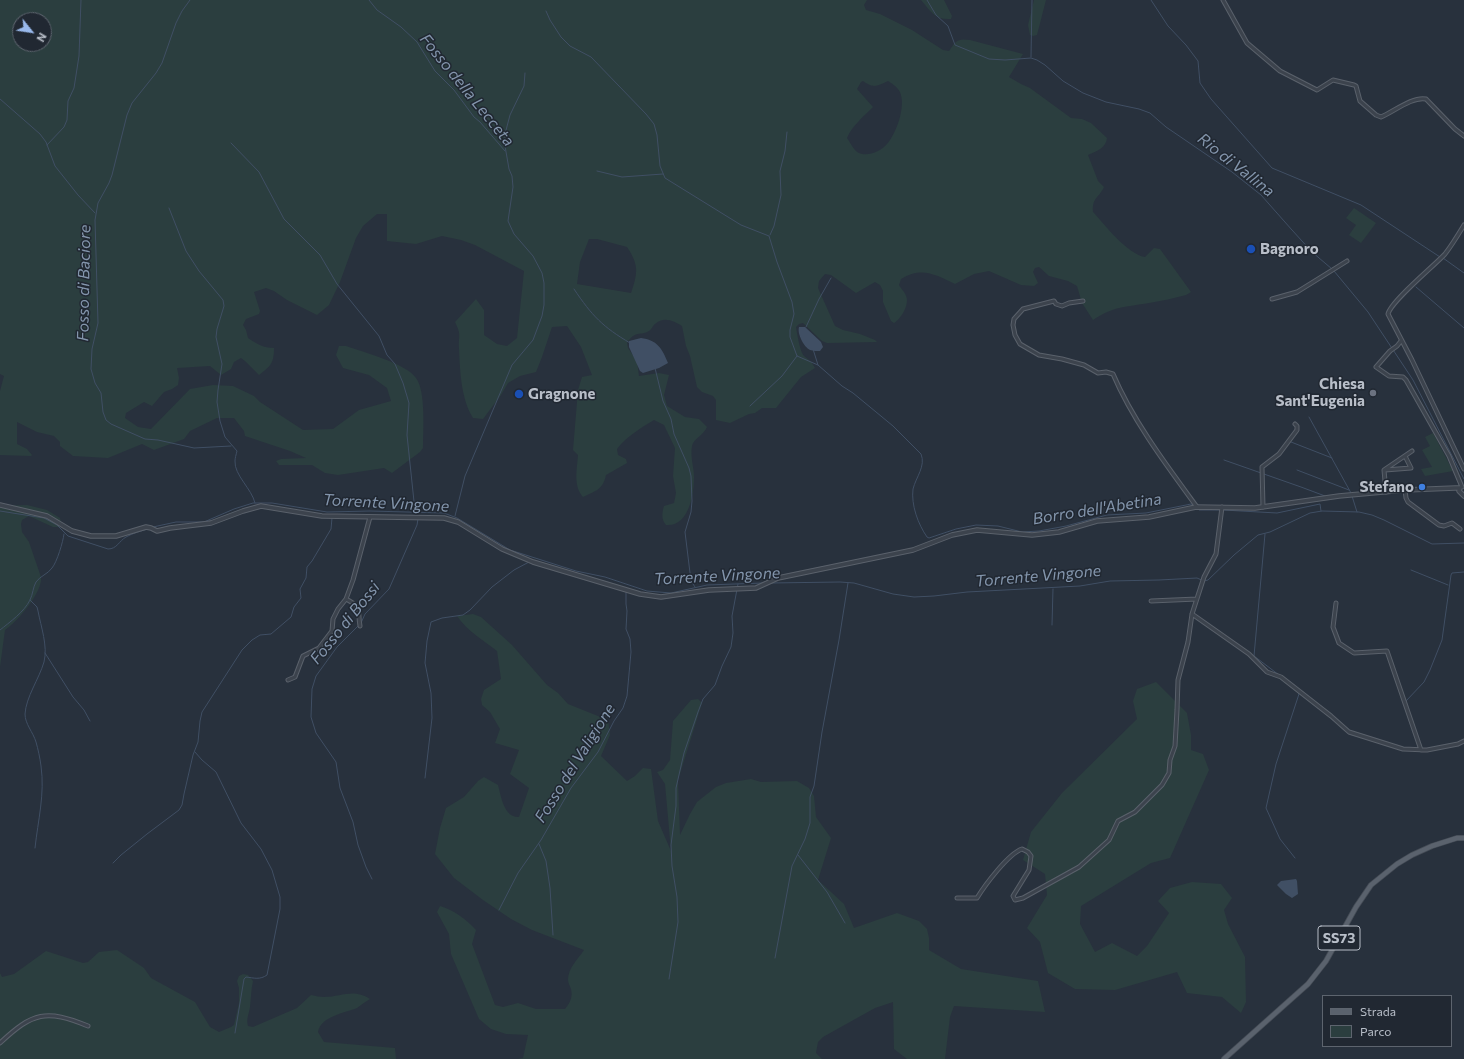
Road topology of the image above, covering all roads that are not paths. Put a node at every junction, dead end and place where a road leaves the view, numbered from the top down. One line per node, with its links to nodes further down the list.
1 (1223, 0): 2 (street)
2 (1464, 136)
3 (1464, 225): 7 (street)
4 (1347, 261): 5 (street)
5 (1272, 299)
6 (1084, 301): 18 (street)
7 (1401, 341): 11 (street); 13 (street)
8 (1295, 424): 20 (street)
9 (1412, 451): 10 (street)
10 (1404, 456): 12 (street); 12 (street)
11 (1464, 469)
12 (1385, 470): 15 (street)
13 (1462, 487): 14 (street); 16 (street)
14 (1405, 490): 15 (street); 22 (street)
15 (1386, 492): 20 (street)
16 (1464, 496)
17 (0, 505): 21 (street)
18 (1197, 507): 19 (street); 21 (street)
19 (1222, 507): 20 (street); 24 (street)
20 (1263, 507)
21 (370, 517): 23 (street)
22 (1460, 529)
23 (346, 599): 28 (street); 29 (street)
24 (1197, 600): 25 (street); 27 (street)
25 (1151, 601)
26 (1336, 603): 31 (street)
27 (1192, 614): 31 (street); 33 (street)
28 (360, 624)
29 (288, 680)
30 (1464, 741): 31 (street)
31 (1421, 750)
32 (1464, 838): 36 (main road, SS73)
33 (957, 898)
34 (88, 1026): 35 (street)
35 (0, 1043)
36 (1224, 1059)

